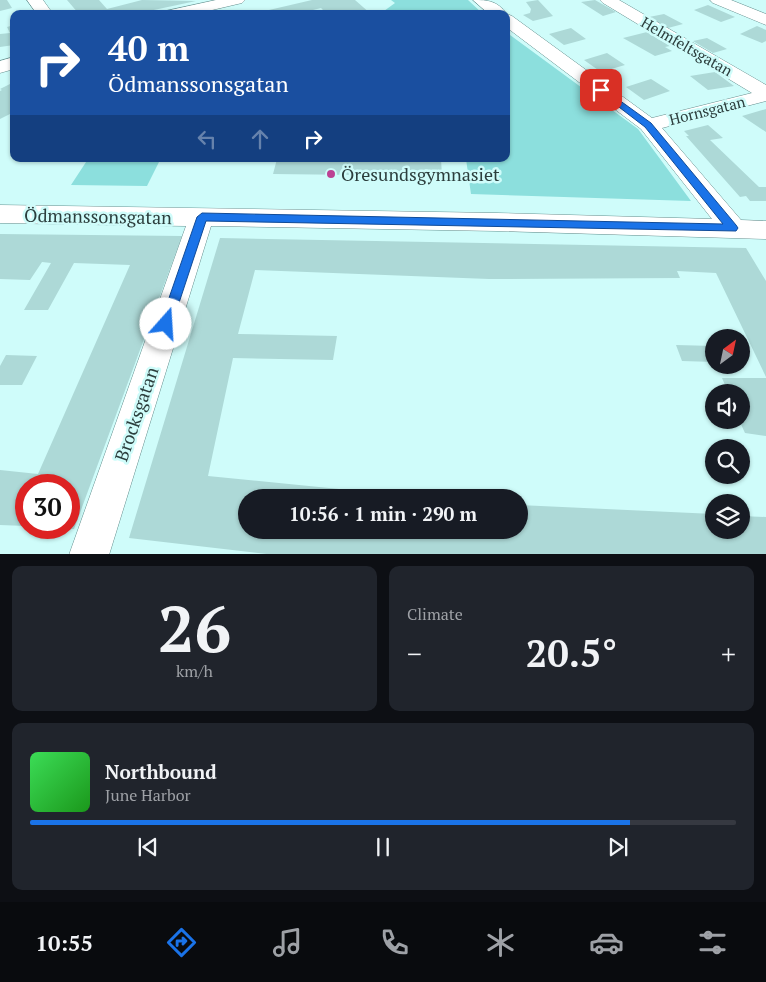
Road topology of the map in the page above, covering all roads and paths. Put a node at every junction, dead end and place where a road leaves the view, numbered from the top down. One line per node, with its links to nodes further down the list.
1 (237, 0): 5 (street)
2 (481, 0): 6 (street)
3 (608, 0): 9 (street, Helmfeltsgatan)
4 (718, 0): 7 (street)
5 (191, 10)
6 (494, 10)
7 (766, 20)
8 (510, 22): 10 (street)
9 (766, 94): 10 (street, Hornsgatan)
10 (648, 125): 13 (street)
11 (0, 214): 12 (street, Ödmanssonsgatan)
12 (202, 217): 13 (street, Ödmanssonsgatan); 15 (street, Brocksgatan)
13 (733, 228): 14 (street, Ödmanssonsgatan)
14 (766, 230)
15 (89, 554)

